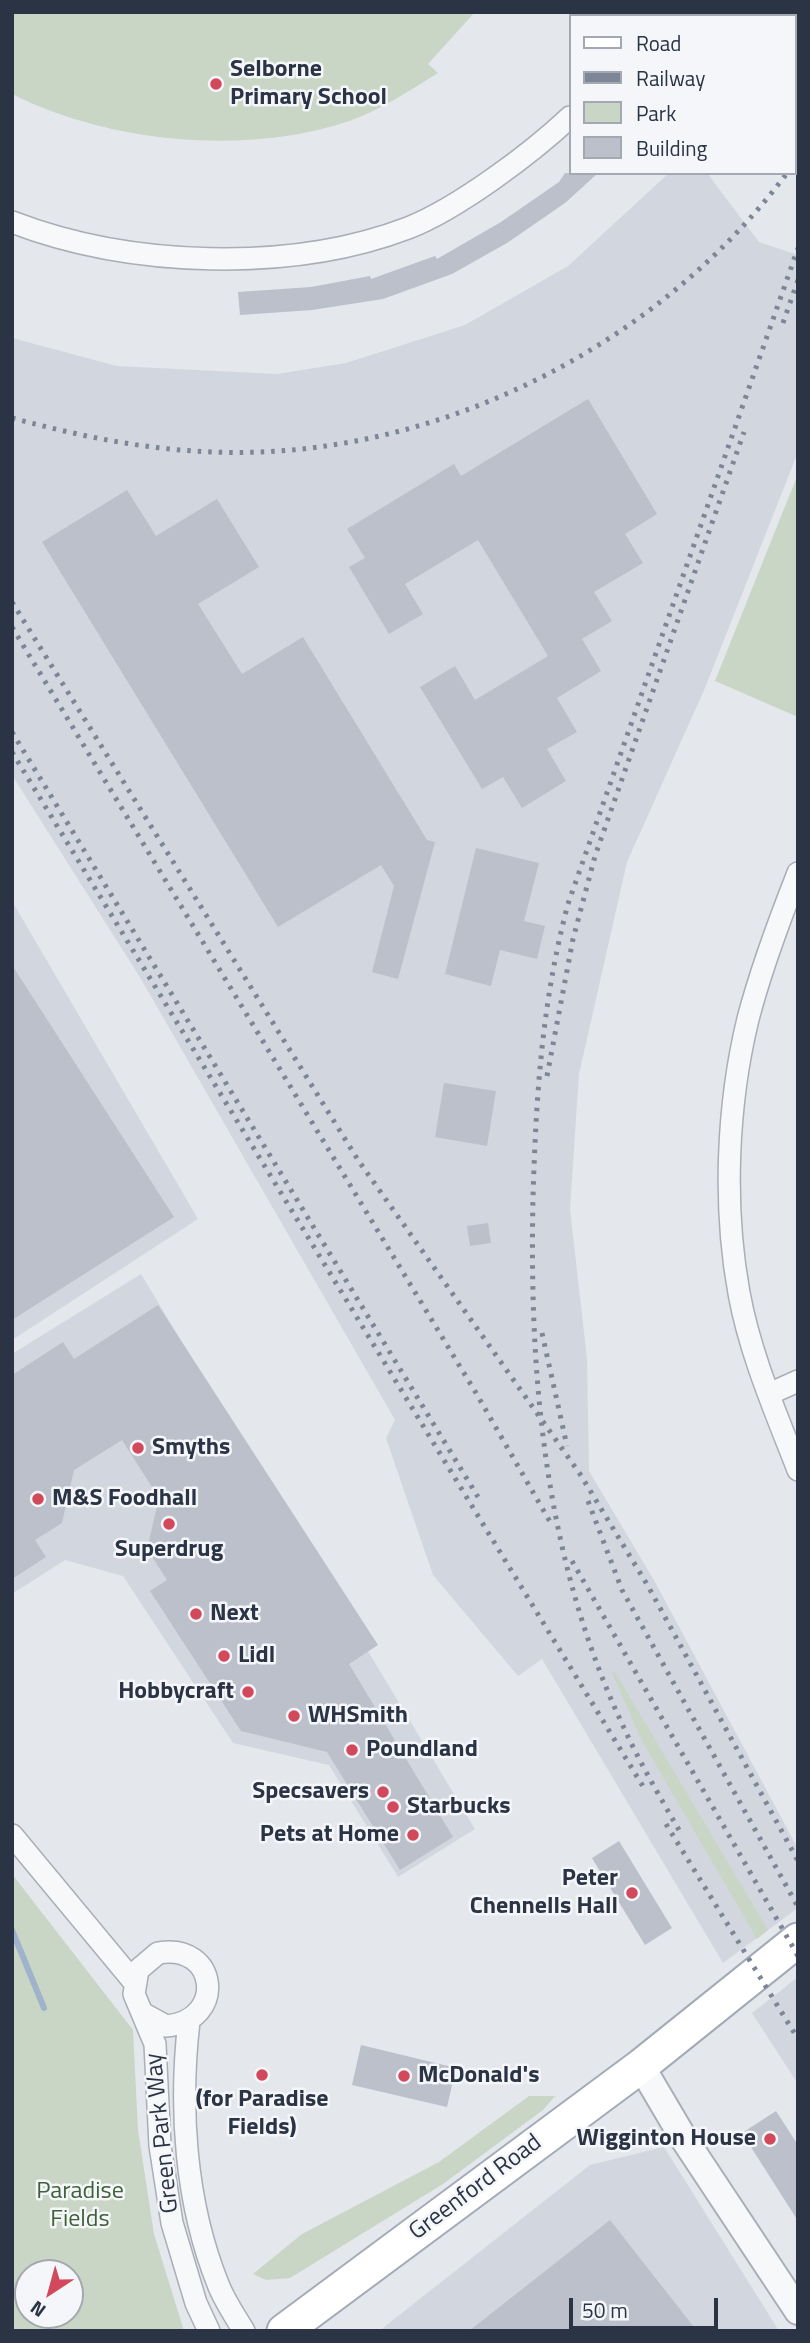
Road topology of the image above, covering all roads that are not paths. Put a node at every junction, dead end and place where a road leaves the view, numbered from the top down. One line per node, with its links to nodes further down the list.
1 (568, 119): 2 (street)
2 (12, 222)
3 (798, 873): 4 (street)
4 (794, 896): 6 (street)
5 (798, 1381): 6 (street)
6 (769, 1394): 7 (street)
7 (798, 1470)
8 (12, 1835): 10 (street, Green Park Way)
9 (798, 1940): 13 (main road, Greenford Road)
10 (134, 1982): 11 (street, Green Park Way); 12 (street, Green Park Way)
11 (144, 2014): 12 (street, Green Park Way); 15 (street, Green Park Way)
12 (189, 2021): 16 (street, Green Park Way)
13 (641, 2066): 14 (street); 17 (main road, Greenford Road)
14 (798, 2311)
15 (209, 2331)
16 (244, 2331)
17 (284, 2331)

